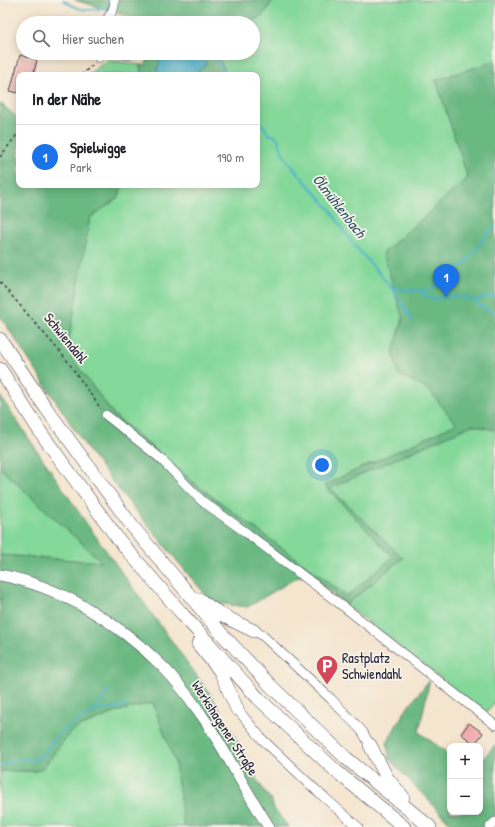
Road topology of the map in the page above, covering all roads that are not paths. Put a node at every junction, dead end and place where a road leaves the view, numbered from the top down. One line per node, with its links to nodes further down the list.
1 (114, 0): 2 (lane)
2 (109, 16)
3 (0, 339): 7 (highway)
4 (0, 369): 8 (highway)
5 (106, 415): 11 (lane)
6 (0, 575): 14 (main road, Werkshagener Straße)
7 (175, 579): 9 (highway); 17 (highway)
8 (184, 616): 10 (highway); 16 (highway)
9 (254, 632): 12 (lane)
10 (237, 710): 15 (lane)
11 (495, 725)
12 (370, 745): 17 (highway)
13 (495, 822): 18 (lane)
14 (269, 827)
15 (358, 827)
16 (404, 827)
17 (431, 827)
18 (490, 827)

